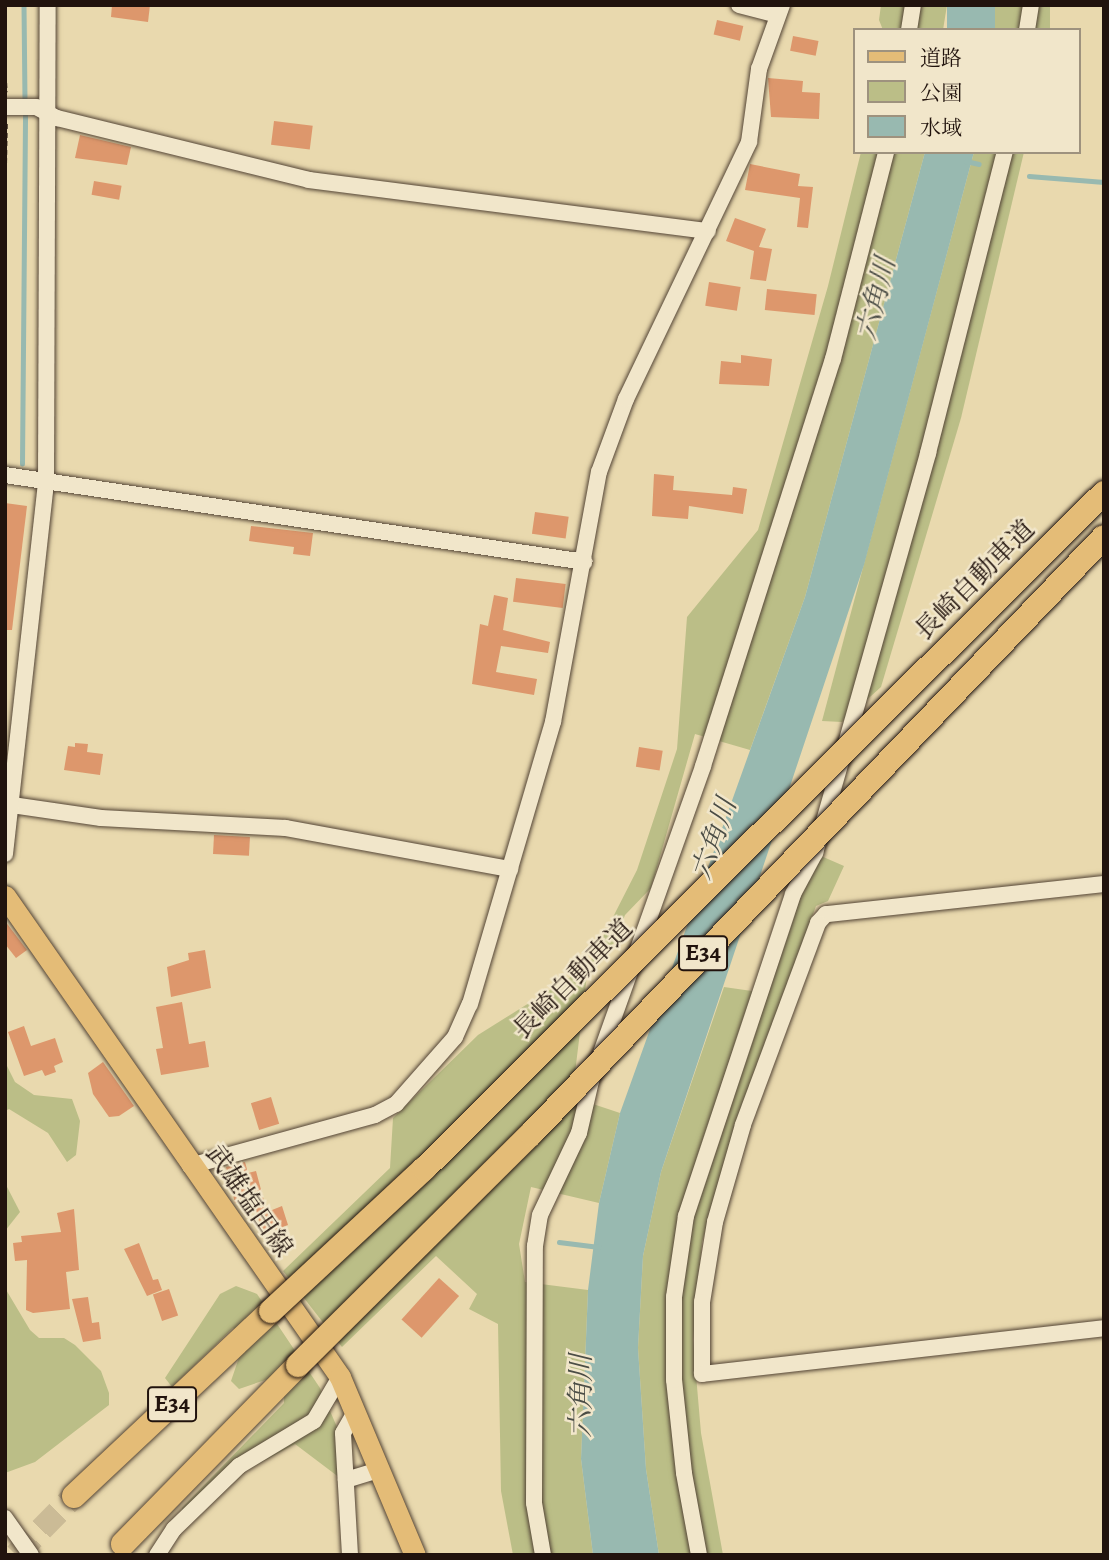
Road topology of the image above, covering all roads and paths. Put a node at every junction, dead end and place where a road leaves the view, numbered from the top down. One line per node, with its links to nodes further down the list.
1 (48, 5): 9 (street)
2 (739, 5): 5 (street)
3 (913, 5): 6 (street)
4 (1031, 5): 7 (street)
5 (780, 10): 12 (street)
6 (909, 28)
7 (1027, 28)
8 (11, 107): 9 (street)
9 (41, 109): 12 (street); 14 (street)
10 (885, 154): 36 (street)
11 (1004, 154): 37 (street)
12 (708, 231): 17 (street)
13 (5, 475): 14 (street)
14 (46, 482): 17 (street); 18 (street)
15 (1104, 494): 29 (highway, 長崎自動車道 / E34, bridge)
16 (1104, 537): 31 (highway, E34, bridge)
17 (585, 562): 20 (street)
18 (12, 804): 19 (street); 20 (street)
19 (5, 854)
20 (510, 869): 23 (street)
21 (1104, 884): 24 (street)
22 (5, 896): 23 (main road, 武雄塩田線)
23 (190, 1166): 25 (main road, 武雄塩田線)
24 (1104, 1328)
25 (340, 1377): 26 (main road, 武雄塩田線); 33 (street)
26 (355, 1412): 27 (main road, 武雄塩田線); 28 (street)
27 (379, 1470): 28 (street); 35 (main road, 武雄塩田線)
28 (346, 1480): 34 (street)
29 (74, 1496)
30 (5, 1518): 32 (street)
31 (123, 1544)
32 (31, 1555)
33 (157, 1555)
34 (350, 1555)
35 (415, 1555)
36 (543, 1555)
37 (699, 1555)

